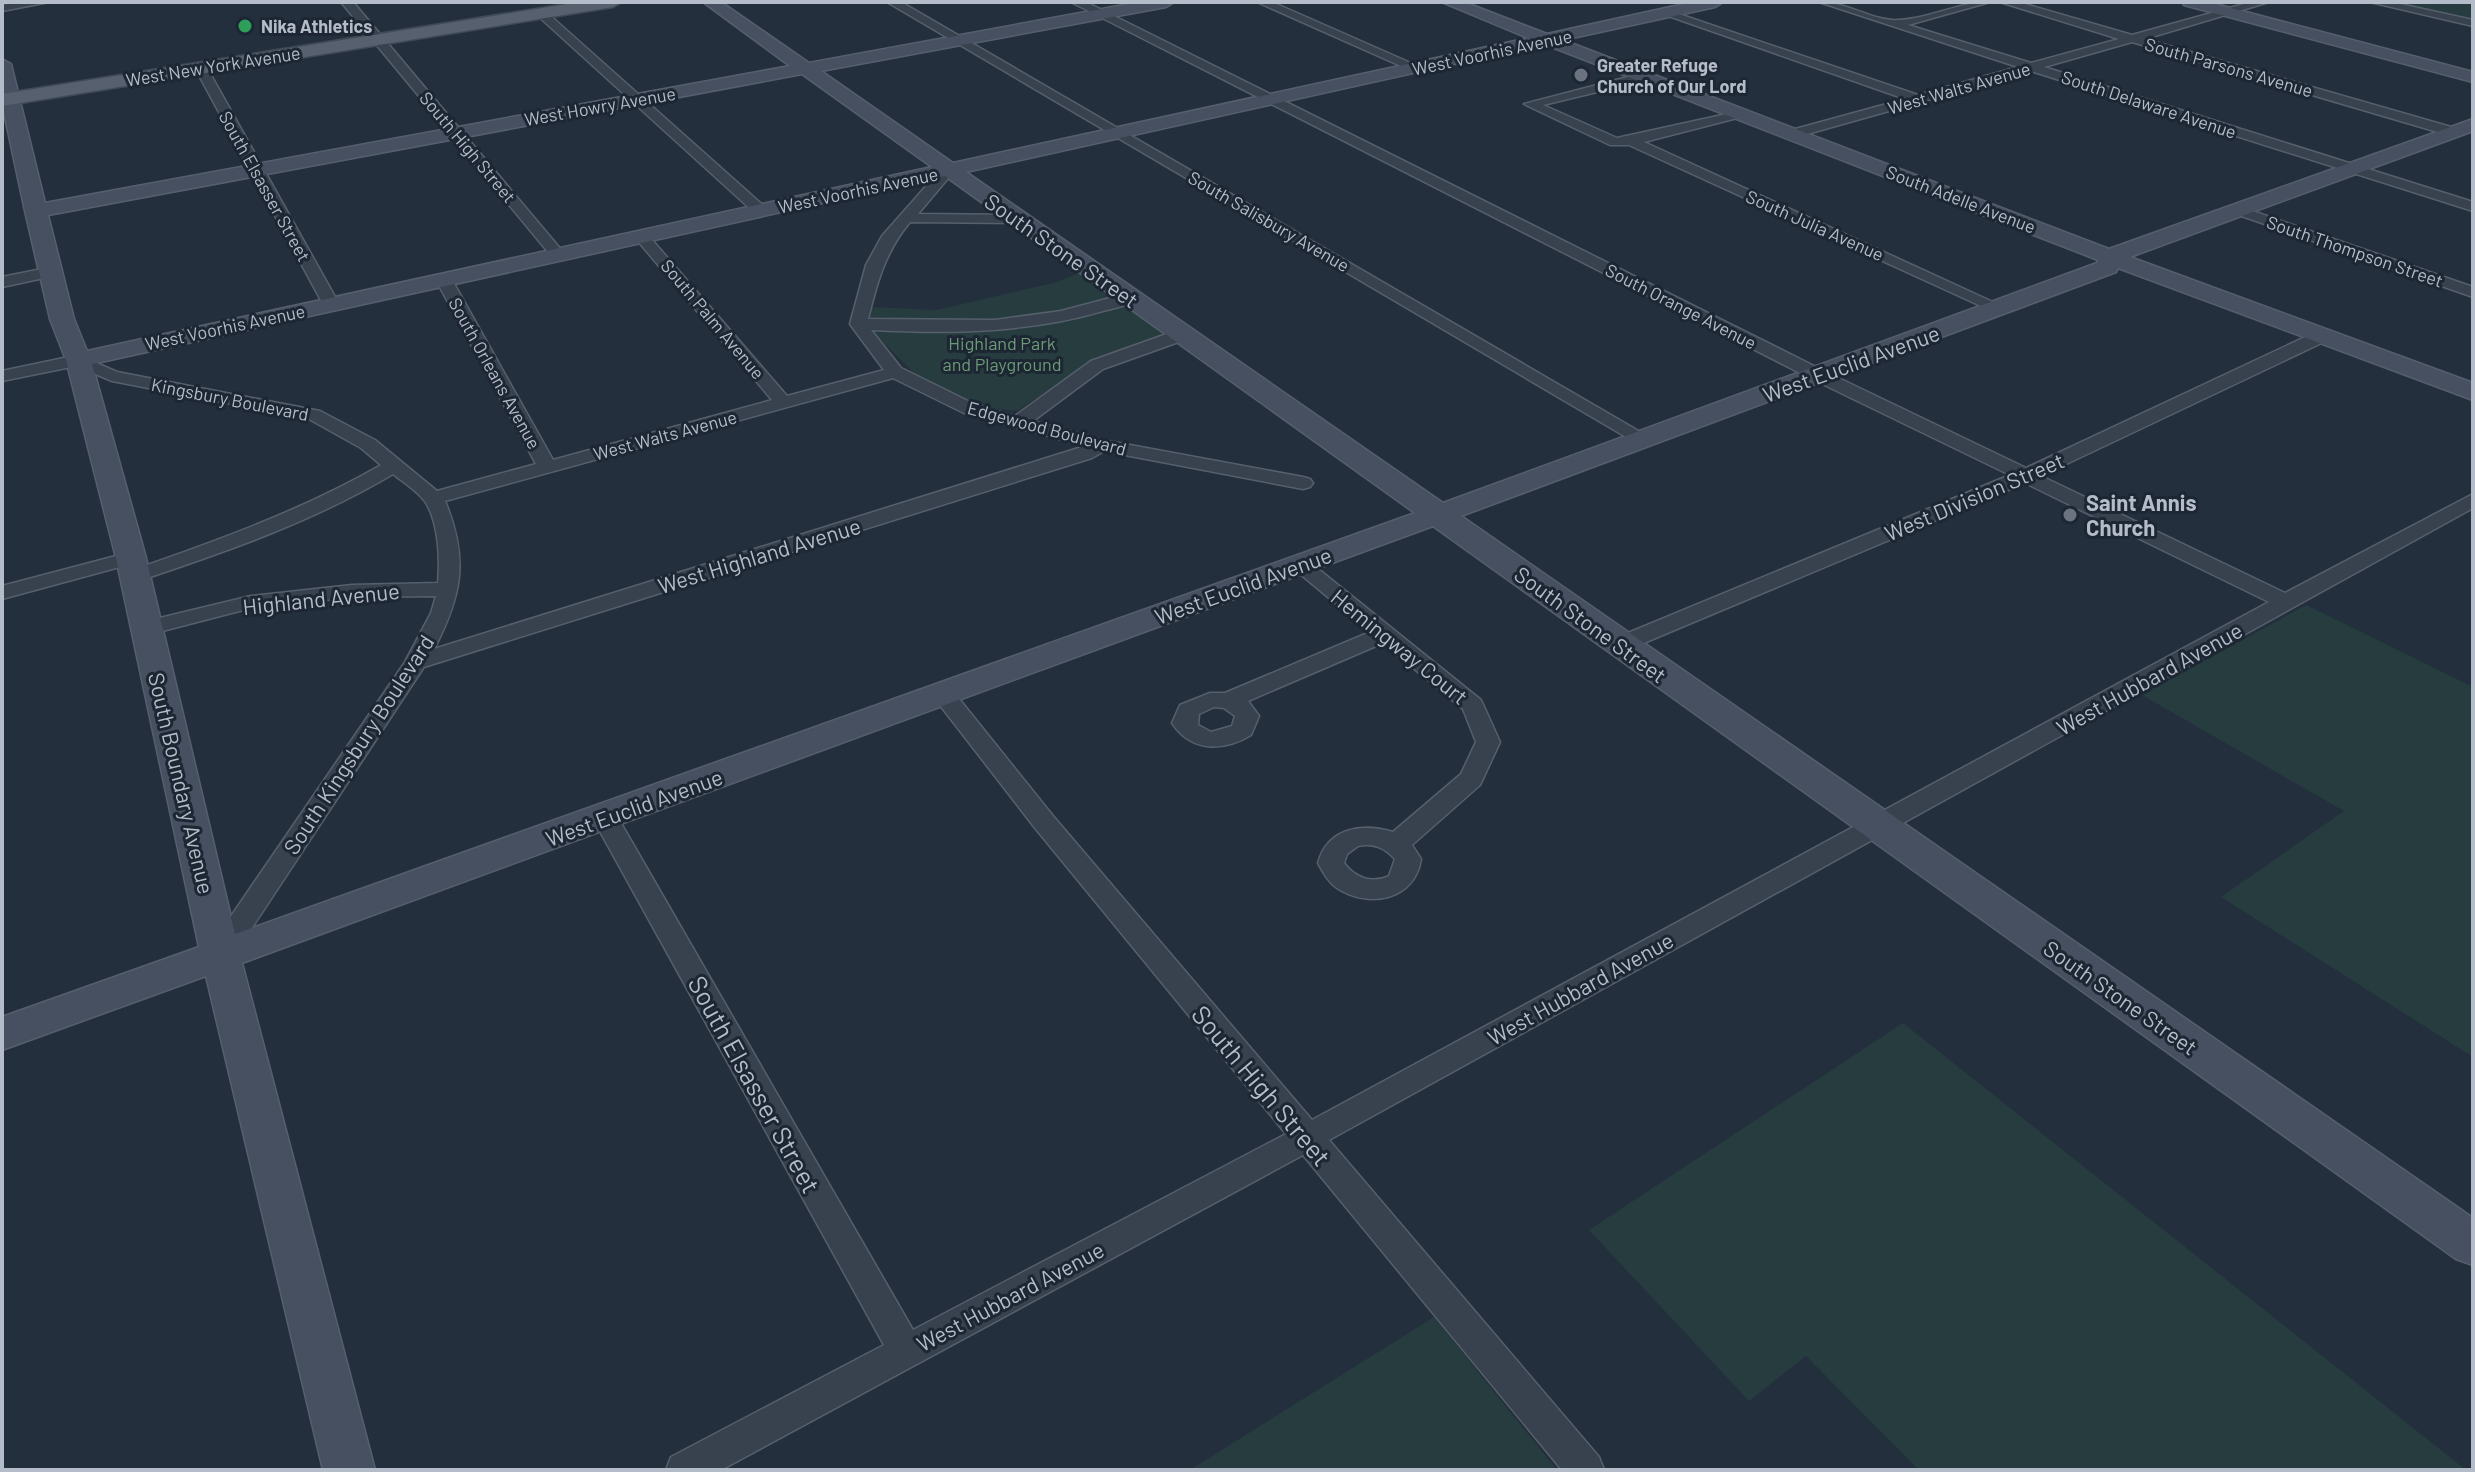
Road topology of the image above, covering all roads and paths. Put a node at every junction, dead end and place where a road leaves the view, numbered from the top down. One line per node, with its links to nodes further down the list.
1 (43, 2): 17 (street)
2 (347, 2): 26 (street, South High Street)
3 (613, 2): 19 (main road, West New York Avenue)
4 (711, 2): 31 (street, South Stone Street)
5 (893, 2): 27 (street, South Salisbury Avenue)
6 (1077, 2): 21 (street, South Orange Avenue)
7 (1166, 2): 21 (street, West Howry Avenue)
8 (1263, 2): 32 (street)
9 (1715, 2): 20 (street, West Voorhis Avenue)
10 (1825, 2): 23 (street, South Delaware Avenue)
11 (1984, 2): 23 (street)
12 (2006, 2): 25 (street, South Parsons Avenue)
13 (2190, 2): 18 (street)
14 (2263, 2): 18 (street, West Walts Avenue)
15 (2376, 2): 22 (street)
16 (1461, 3): 24 (street, South Adelle Avenue)
17 (2, 8)
18 (2228, 12): 25 (street, West Walts Avenue); 34 (street)
19 (541, 13): 26 (main road, West New York Avenue); 36 (street)
20 (1666, 13): 24 (street, West Voorhis Avenue); 37 (street)
21 (1101, 14): 27 (street, West Howry Avenue); 38 (street, South Orange Avenue)
22 (2473, 23)
23 (1895, 24): 29 (street, South Delaware Avenue)
24 (1548, 39): 32 (street, West Voorhis Avenue); 33 (street, South Adelle Avenue)
25 (2134, 39): 29 (street, West Walts Avenue); 40 (street, South Parsons Avenue)
26 (378, 40): 30 (main road, West New York Avenue); 41 (street, South High Street)
27 (957, 41): 31 (street, West Howry Avenue); 42 (street, South Salisbury Avenue)
28 (2, 64): 35 (street, South Boundary Avenue)
29 (2032, 67): 37 (street, West Walts Avenue); 45 (street, South Delaware Avenue)
30 (201, 68): 35 (main road, West New York Avenue); 46 (street, South Elsasser Street)
31 (806, 68): 36 (street, West Howry Avenue); 47 (street, South Stone Street)
32 (1416, 68): 38 (street, West Voorhis Avenue)
33 (1643, 77): 39 (street, South Adelle Avenue); 44 (street)
34 (2473, 77)
35 (6, 99): 50 (street, South Boundary Avenue)
36 (640, 99): 41 (street, West Howry Avenue); 51 (street)
37 (1918, 99): 43 (street, West Walts Avenue)
38 (1271, 100): 42 (street, West Voorhis Avenue); 69 (street, South Orange Avenue)
39 (1740, 113): 43 (street, South Adelle Avenue); 44 (street)
40 (2463, 128): 45 (street, West Euclid Avenue)
41 (457, 133): 46 (street, West Howry Avenue); 55 (street, South High Street)
42 (1118, 133): 47 (street, West Voorhis Avenue); 74 (street, South Salisbury Avenue)
43 (1793, 134): 56 (street, South Adelle Avenue)
44 (1631, 141): 63 (street, South Julia Avenue)
45 (2353, 168): 48 (street, South Delaware Avenue); 49 (street, West Euclid Avenue)
46 (255, 170): 50 (street, West Howry Avenue); 62 (street, South Elsasser Street)
47 (948, 170): 51 (street, West Voorhis Avenue); 52 (street); 53 (street, South Stone Street)
48 (2473, 207)
49 (2238, 210): 56 (street, West Euclid Avenue); 60 (street, South Thompson Street)
50 (35, 211): 57 (street, South Boundary Avenue)
51 (761, 211): 54 (street, West Voorhis Avenue)
52 (906, 218): 53 (street); 64 (street)
53 (1020, 219): 61 (street, South Stone Street)
54 (642, 237): 55 (street, West Voorhis Avenue); 72 (street, South Palm Avenue)
55 (558, 255): 58 (street, West Voorhis Avenue)
56 (2109, 257): 63 (street, West Euclid Avenue); 66 (street, South Adelle Avenue)
57 (52, 272): 59 (street); 67 (street, South Boundary Avenue)
58 (444, 280): 62 (street, West Voorhis Avenue); 77 (street, South Orleans Avenue)
59 (2, 282)
60 (2473, 292)
61 (1129, 298): 64 (street); 65 (street, South Stone Street)
62 (331, 304): 67 (street, West Voorhis Avenue)
63 (2000, 309): 69 (street, West Euclid Avenue)
64 (858, 324): 68 (street, Edgewood Boulevard)
65 (1181, 335): 73 (street); 82 (street, South Stone Street)
66 (2324, 335): 71 (street, South Adelle Avenue); 78 (street, West Division Street)
67 (78, 360): 70 (street, West Voorhis Avenue); 76 (street, Kingsbury Boulevard); 84 (street, South Boundary Avenue)
68 (895, 372): 72 (street, West Walts Avenue); 73 (street, Edgewood Boulevard)
69 (1818, 375): 74 (street, West Euclid Avenue); 78 (street, South Orange Avenue)
70 (2, 376)
71 (2473, 392)
72 (783, 402): 77 (street, West Walts Avenue)
73 (1019, 422): 75 (street, Edgewood Boulevard)
74 (1645, 440): 82 (street, West Euclid Avenue)
75 (1101, 445): 79 (street, Edgewood Boulevard); 91 (street, West Highland Avenue)
76 (396, 464): 81 (street, Kingsbury Boulevard); 84 (street)
77 (547, 467): 81 (street, West Walts Avenue)
78 (2025, 476): 87 (street, South Orange Avenue); 90 (street, West Division Street)
79 (1303, 483)
80 (2473, 500): 87 (street, West Hubbard Avenue)
81 (438, 508): 85 (street, South Kingsbury Boulevard)
82 (1440, 514): 83 (street, West Euclid Avenue); 90 (street, South Stone Street)
83 (1300, 564): 89 (street, Hemingway Court); 92 (street, West Euclid Avenue)
84 (132, 567): 86 (street); 88 (street, South Boundary Avenue)
85 (448, 589): 88 (street, Highland Avenue); 91 (street, South Kingsbury Boulevard)
86 (2, 593)
87 (2288, 603): 95 (street, West Hubbard Avenue)
88 (147, 628): 97 (street, South Boundary Avenue)
89 (1387, 633): 93 (street); 96 (street, Hemingway Court)
90 (1619, 645): 95 (street, South Stone Street)
91 (416, 662): 97 (street, South Kingsbury Boulevard)
92 (944, 695): 94 (street, West Euclid Avenue); 99 (street, South High Street)
93 (1228, 701)
94 (605, 817): 97 (street, West Euclid Avenue); 101 (street, South Elsasser Street)
95 (1877, 826): 99 (street, West Hubbard Avenue); 100 (street, South Stone Street)
96 (1396, 844)
97 (220, 954): 98 (street, West Euclid Avenue); 102 (street, South Boundary Avenue)
98 (2, 1034)
99 (1306, 1138): 101 (street, West Hubbard Avenue); 104 (street, South High Street)
100 (2473, 1244)
101 (906, 1351): 103 (street, West Hubbard Avenue)
102 (349, 1470)
103 (684, 1470)
104 (1586, 1470)

